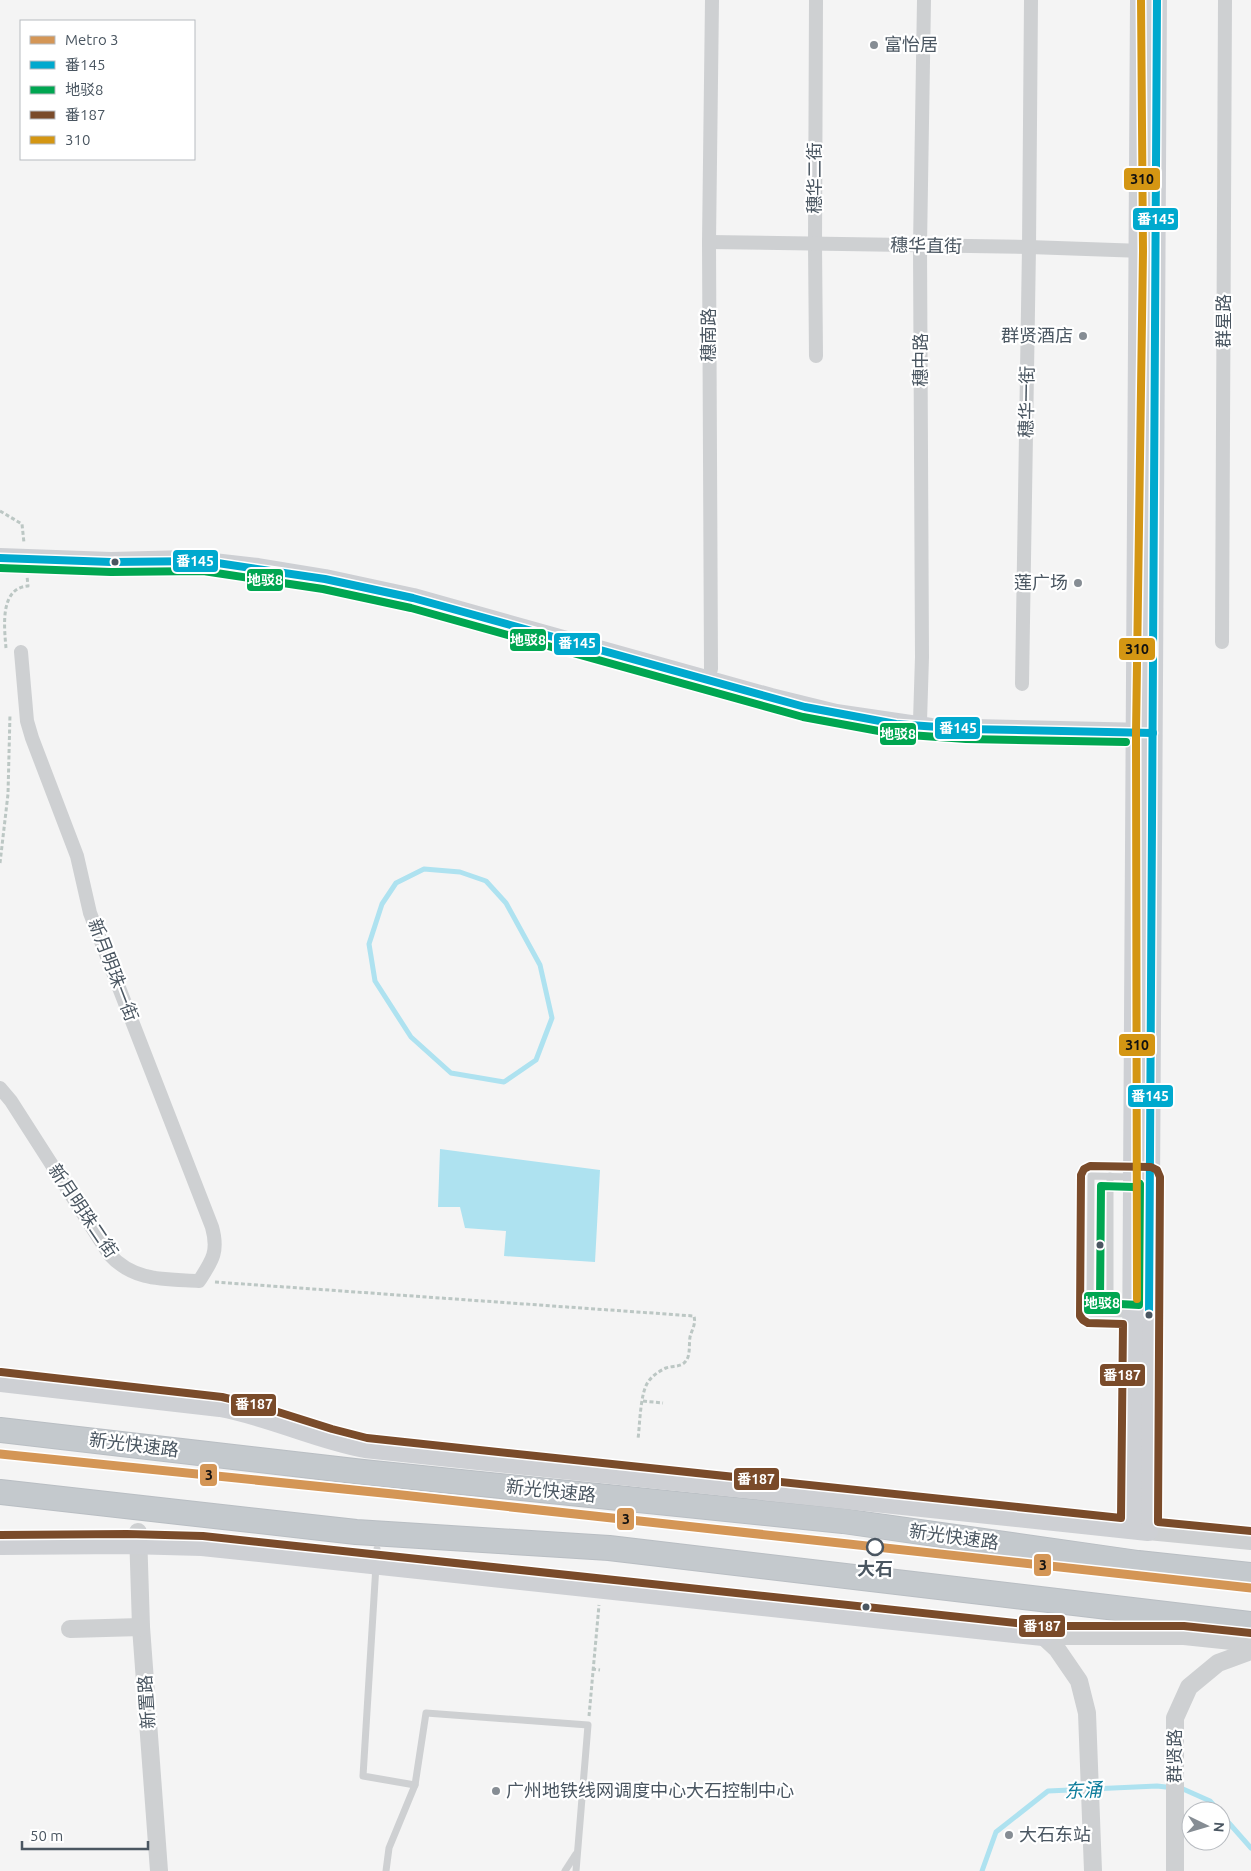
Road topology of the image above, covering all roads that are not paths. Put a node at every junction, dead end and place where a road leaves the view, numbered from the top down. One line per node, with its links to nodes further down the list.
1 (712, 0): 8 (street, 穗南路)
2 (816, 0): 9 (street, 穗华二街)
3 (924, 0): 10 (street, 穗中路)
4 (1031, 0): 11 (street, 穗华一街)
5 (1141, 0): 12 (main road); 20 (main road)
6 (1157, 0): 20 (main road)
7 (1225, 0): 15 (street, 群星路)
8 (709, 242): 9 (street, 穗华直街); 17 (street, 穗南路)
9 (815, 244): 10 (street, 穗华直街); 13 (street, 穗华二街)
10 (920, 246): 11 (street, 穗华直街); 19 (street, 穗中路)
11 (1029, 247): 12 (street, 穗华直街); 18 (street, 穗华一街)
12 (1143, 251): 20 (main road)
13 (816, 356)
14 (0, 558): 20 (main road)
15 (1222, 642)
16 (21, 652): 24 (street, 新月明珠一街)
17 (711, 669)
18 (1022, 684)
19 (920, 721)
20 (1144, 733): 23 (main road); 25 (street)
21 (0, 1088): 24 (street, 新月明珠二街)
22 (1110, 1176): 23 (lane); 26 (lane); 26 (lane)
23 (1142, 1177): 25 (main road)
24 (199, 1281)
25 (1140, 1309): 26 (lane); 32 (main road)
26 (1110, 1314)
27 (0, 1382): 32 (main road)
28 (0, 1420): 30 (highway)
29 (0, 1430): 30 (highway, 新光快速路)
30 (62, 1437): 37 (highway, 新光快速路)
31 (0, 1492): 38 (highway)
32 (1139, 1530): 34 (street)
33 (138, 1532): 39 (street, 新置路)
34 (1251, 1541)
35 (0, 1545): 41 (main road)
36 (377, 1549): 44 (lane)
37 (1251, 1575)
38 (1251, 1624)
39 (141, 1627): 40 (street); 46 (street, 新置路)
40 (70, 1629)
41 (1043, 1636): 42 (street); 50 (street)
42 (1251, 1643)
43 (1251, 1651): 51 (street, 群贤路)
44 (415, 1785): 45 (lane); 47 (lane)
45 (577, 1852): 48 (lane); 49 (lane)
46 (159, 1871)
47 (386, 1871)
48 (565, 1871)
49 (576, 1871)
50 (1094, 1871)
51 (1175, 1871)

